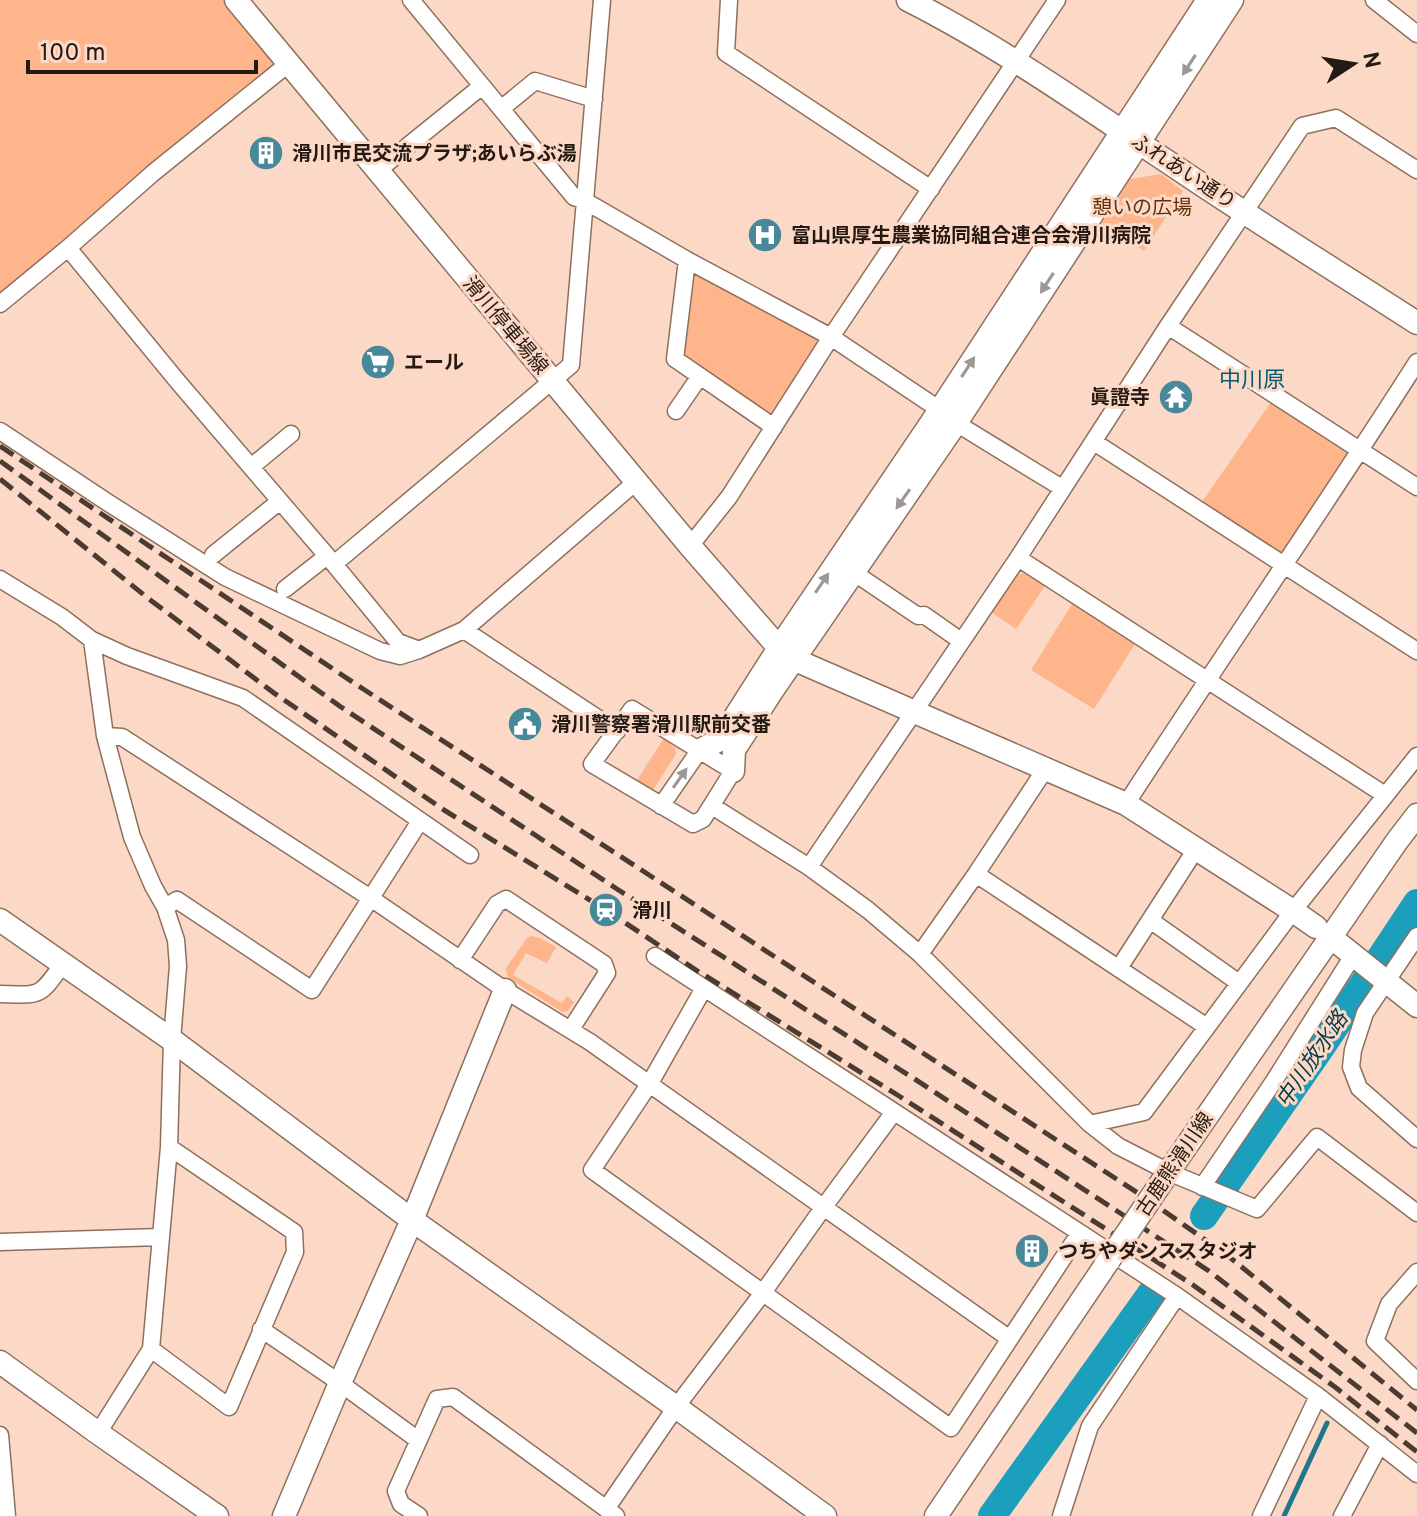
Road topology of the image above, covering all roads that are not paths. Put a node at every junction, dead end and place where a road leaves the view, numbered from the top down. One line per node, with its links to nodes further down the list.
1 (236, 0): 12 (street, 滑川停車場線)
2 (411, 0): 13 (street)
3 (602, 0): 14 (street)
4 (729, 0): 19 (street)
5 (908, 0): 11 (street, ふれあい通り)
6 (1057, 0): 11 (street)
7 (1208, 0): 16 (street)
8 (1232, 0): 16 (street, one-way to 16)
9 (1374, 0): 10 (street)
10 (1417, 34)
11 (1016, 61): 16 (street, ふれあい通り); 19 (street)
12 (288, 64): 18 (street, 滑川停車場線); 22 (street)
13 (482, 86): 15 (street); 18 (street)
14 (594, 99): 15 (street); 20 (street)
15 (501, 109): 20 (street)
16 (1130, 136): 21 (street, ふれあい通り); 32 (street)
17 (1417, 170): 21 (street)
18 (377, 171): 30 (street, 滑川停車場線)
19 (931, 189): 27 (street)
20 (585, 201): 23 (street); 30 (street)
21 (1246, 212): 25 (street, ふれあい通り); 26 (street)
22 (68, 248): 24 (street); 38 (street)
23 (687, 260): 27 (street); 29 (street)
24 (0, 304)
25 (1417, 323)
26 (1168, 326): 36 (street); 37 (street)
27 (831, 337): 32 (street); 33 (street)
28 (1417, 362): 37 (street)
29 (700, 376): 31 (street); 33 (street)
30 (553, 381): 39 (street, 滑川停車場線); 46 (street)
31 (676, 411)
32 (948, 416): 41 (street); 48 (street, one-way to 48); 56 (street, one-way to 32)
33 (774, 427): 43 (street)
34 (0, 431): 54 (street)
35 (291, 434): 38 (street)
36 (1094, 442): 41 (street); 47 (street)
37 (1361, 450): 40 (street); 47 (street)
38 (251, 467): 42 (street)
39 (637, 481): 43 (street, 滑川停車場線); 51 (street)
40 (1417, 487)
41 (1062, 488): 45 (street)
42 (280, 501): 44 (street); 46 (street)
43 (690, 546): 56 (street, 滑川停車場線)
44 (213, 555)
45 (1018, 558): 53 (street); 57 (street)
46 (330, 560): 50 (street); 54 (street)
47 (1285, 565): 55 (street); 57 (street)
48 (853, 572): 53 (street); 56 (street)
49 (0, 579): 52 (street)
50 (285, 589)
51 (464, 630): 54 (street); 59 (street)
52 (92, 640): 60 (street); 70 (street)
53 (961, 641): 58 (street)
54 (419, 650)
55 (1417, 651)
56 (786, 653): 58 (street); 61 (street); 64 (street)
57 (1206, 680): 65 (street); 66 (street)
58 (912, 712): 63 (street); 73 (street)
59 (617, 731): 61 (street); 67 (street)
60 (105, 736): 75 (street); 76 (street)
61 (699, 751): 64 (street); 67 (street, one-way to 61)
62 (1417, 756): 65 (street)
63 (1046, 768): 66 (street); 74 (street)
64 (733, 771): 68 (street)
65 (1385, 795): 77 (street)
66 (1126, 804): 71 (street)
67 (661, 806): 68 (street)
68 (712, 806): 73 (street)
69 (1417, 815): 102 (street, 古鹿熊滑川線)
70 (420, 821): 72 (street); 75 (street)
71 (1196, 849): 77 (street); 79 (street)
72 (470, 855)
73 (809, 867): 83 (street)
74 (976, 874): 83 (street); 87 (street)
75 (372, 899): 76 (street); 85 (street)
76 (165, 907): 96 (street)
77 (1293, 911): 80 (street); 89 (street)
78 (0, 920): 86 (street)
79 (1150, 920): 87 (street); 89 (street)
80 (1316, 927)
81 (1417, 936): 88 (street)
82 (1351, 952): 88 (street); 103 (street)
83 (920, 954): 99 (street)
84 (655, 956): 90 (street)
85 (460, 960): 91 (street); 95 (street)
86 (63, 964): 92 (street); 96 (street)
87 (1119, 968): 94 (street)
88 (1385, 980): 93 (street); 100 (street)
89 (1239, 983): 94 (street)
90 (704, 988): 97 (street); 98 (street)
91 (505, 990): 95 (street); 106 (street)
92 (0, 994)
93 (1417, 1006)
94 (1207, 1027): 99 (street)
95 (571, 1029): 97 (street)
96 (172, 1040): 101 (street); 106 (street)
97 (650, 1083): 104 (street); 111 (street)
98 (894, 1112): 104 (street); 107 (street)
99 (1090, 1124): 102 (street)
100 (1417, 1139)
101 (169, 1147): 108 (street); 113 (street)
102 (1167, 1174): 103 (street); 132 (street, 古鹿熊滑川線, bridge)
103 (1205, 1188): 105 (street)
104 (823, 1208): 111 (street); 114 (street)
105 (1417, 1213)
106 (412, 1220): 118 (street); 120 (street)
107 (1079, 1234): 112 (street); 114 (street)
108 (160, 1237): 109 (street); 115 (street)
109 (0, 1242)
110 (1417, 1272): 117 (street)
111 (762, 1294): 114 (street); 120 (street)
112 (1177, 1296): 119 (street); 133 (street)
113 (261, 1329): 115 (street); 118 (street)
114 (1010, 1339)
115 (151, 1349): 121 (street)
116 (0, 1362): 121 (street)
117 (1417, 1381)
118 (340, 1383): 123 (street); 129 (street)
119 (1318, 1396): 124 (street); 134 (street)
120 (676, 1407): 126 (street); 131 (street)
121 (98, 1433): 128 (street)
122 (0, 1435): 127 (street)
123 (418, 1440): 126 (street); 130 (street)
124 (1380, 1444): 125 (street); 135 (street)
125 (1417, 1474)
126 (611, 1512)
127 (7, 1516)
128 (217, 1516)
129 (284, 1516)
130 (419, 1516)
131 (825, 1516)
132 (936, 1516)
133 (1061, 1516)
134 (1261, 1516)
135 (1342, 1516)

